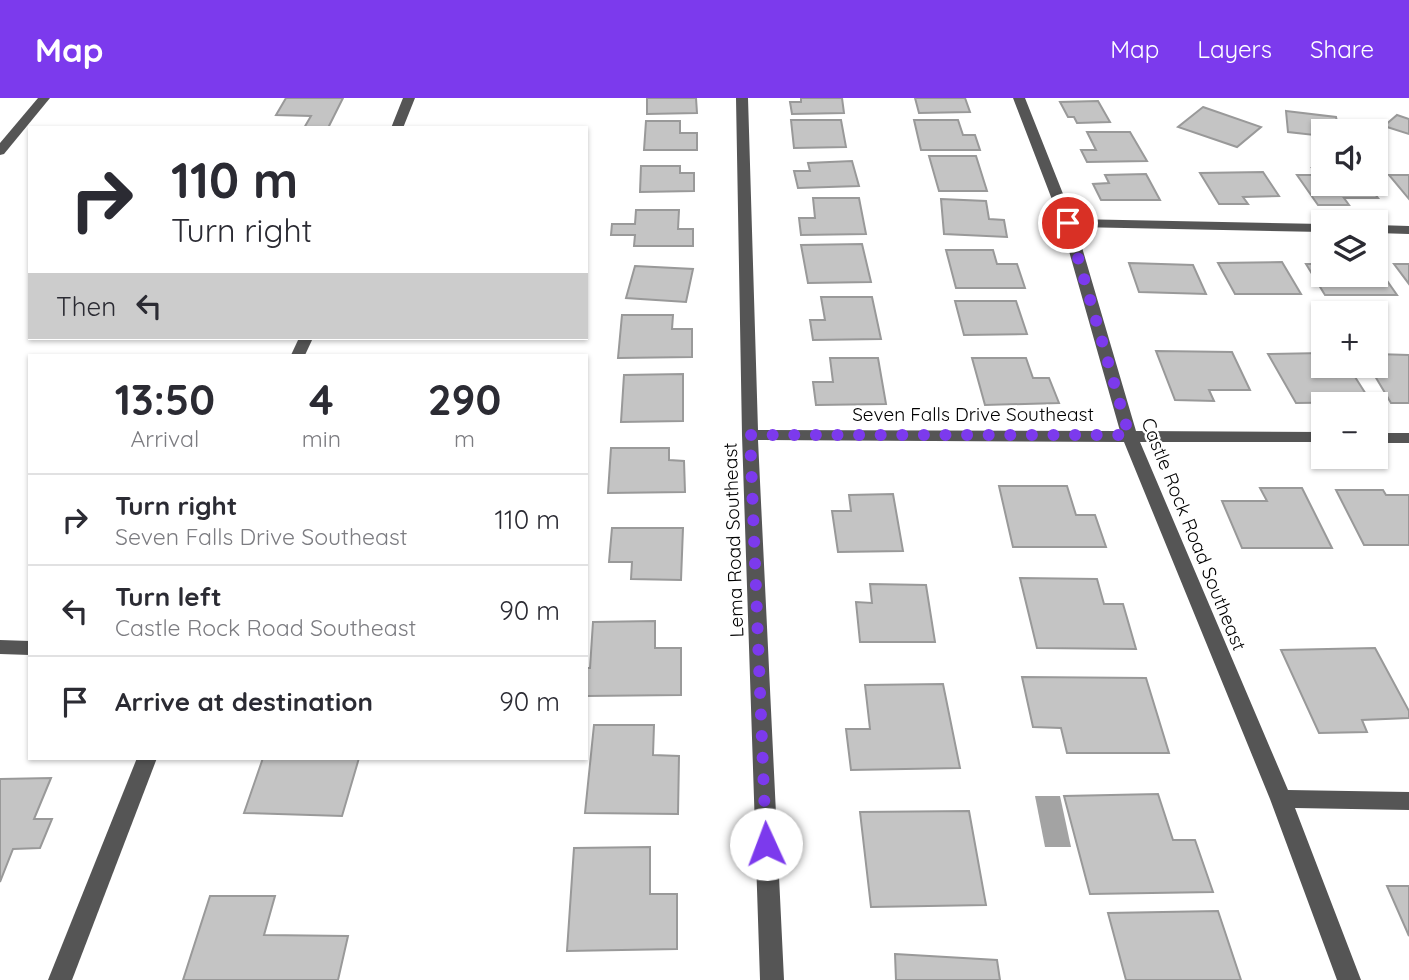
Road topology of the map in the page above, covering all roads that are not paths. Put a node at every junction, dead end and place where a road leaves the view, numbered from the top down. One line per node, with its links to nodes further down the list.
1 (44, 98): 6 (street)
2 (409, 98): 5 (street)
3 (742, 98): 11 (street, Lema Road Southeast)
4 (1019, 98): 7 (street, Castle Rock Road Southeast)
5 (398, 126)
6 (0, 151)
7 (1068, 223): 8 (street); 12 (street, Castle Rock Road Southeast)
8 (1311, 228)
9 (1388, 229): 10 (street)
10 (1409, 230)
11 (750, 435): 12 (street, Seven Falls Drive Southeast); 22 (street, Lema Road Southeast)
12 (1129, 435): 13 (street, Seven Falls Drive Southeast); 19 (street, Castle Rock Road Southeast)
13 (1311, 437)
14 (1388, 438): 15 (street)
15 (1409, 438)
16 (0, 647): 17 (street)
17 (28, 648)
18 (146, 760): 21 (street)
19 (1281, 799): 20 (street); 23 (street, Castle Rock Road Southeast)
20 (1409, 801)
21 (60, 980)
22 (772, 980)
23 (1349, 980)

